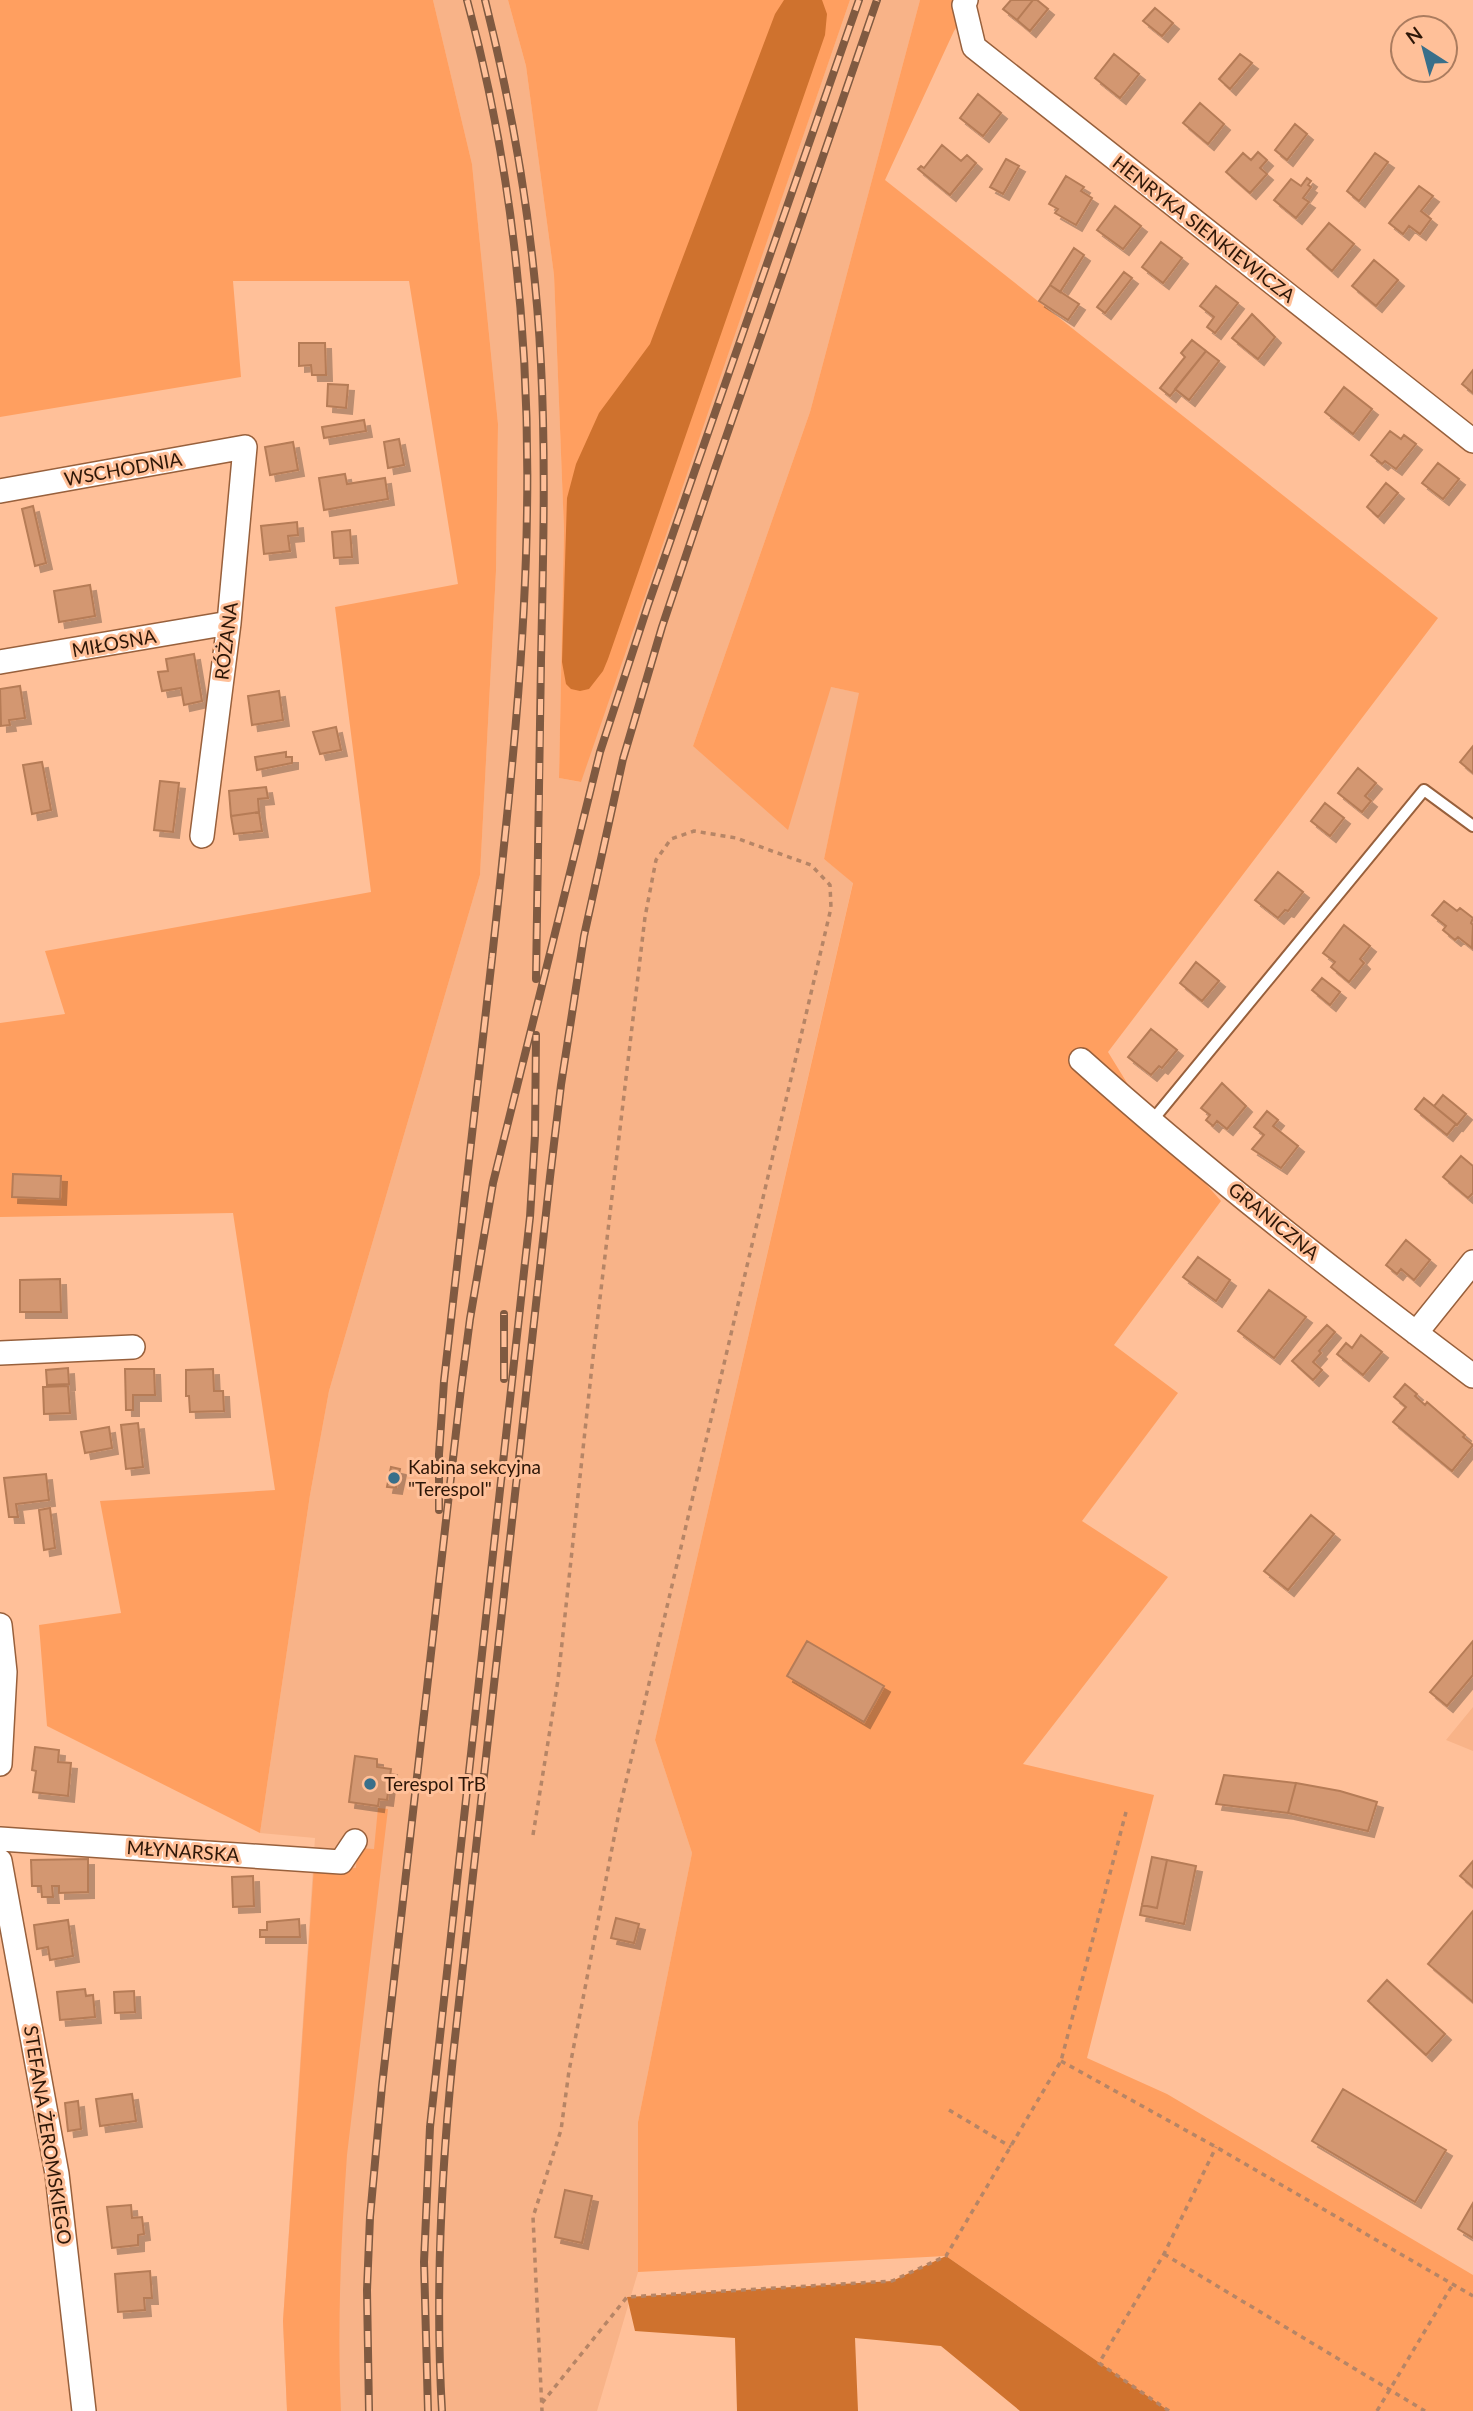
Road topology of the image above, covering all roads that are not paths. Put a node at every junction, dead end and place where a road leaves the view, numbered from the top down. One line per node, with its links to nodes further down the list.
1 (966, 0): 2 (street, HENRYKA SIENKIEWICZA)
2 (1473, 441)
3 (245, 447): 4 (street, WSCHODNIA); 5 (street, RÓŻANA)
4 (0, 491)
5 (229, 623): 6 (street, MIŁOSNA); 8 (street, RÓŻANA)
6 (0, 662)
7 (1473, 826): 10 (lane)
8 (202, 836)
9 (1081, 1060): 10 (street, GRANICZNA)
10 (1151, 1122): 12 (street, GRANICZNA)
11 (1473, 1262): 12 (street)
12 (1416, 1333): 15 (street, GRANICZNA)
13 (133, 1347): 14 (street)
14 (0, 1353)
15 (1473, 1376)
16 (0, 1625): 17 (street)
17 (0, 1764)
18 (0, 1839): 19 (street, MŁYNARSKA)
19 (355, 1841)
20 (0, 1861): 21 (street, STEFANA ŻEROMSKIEGO)
21 (84, 2411)

